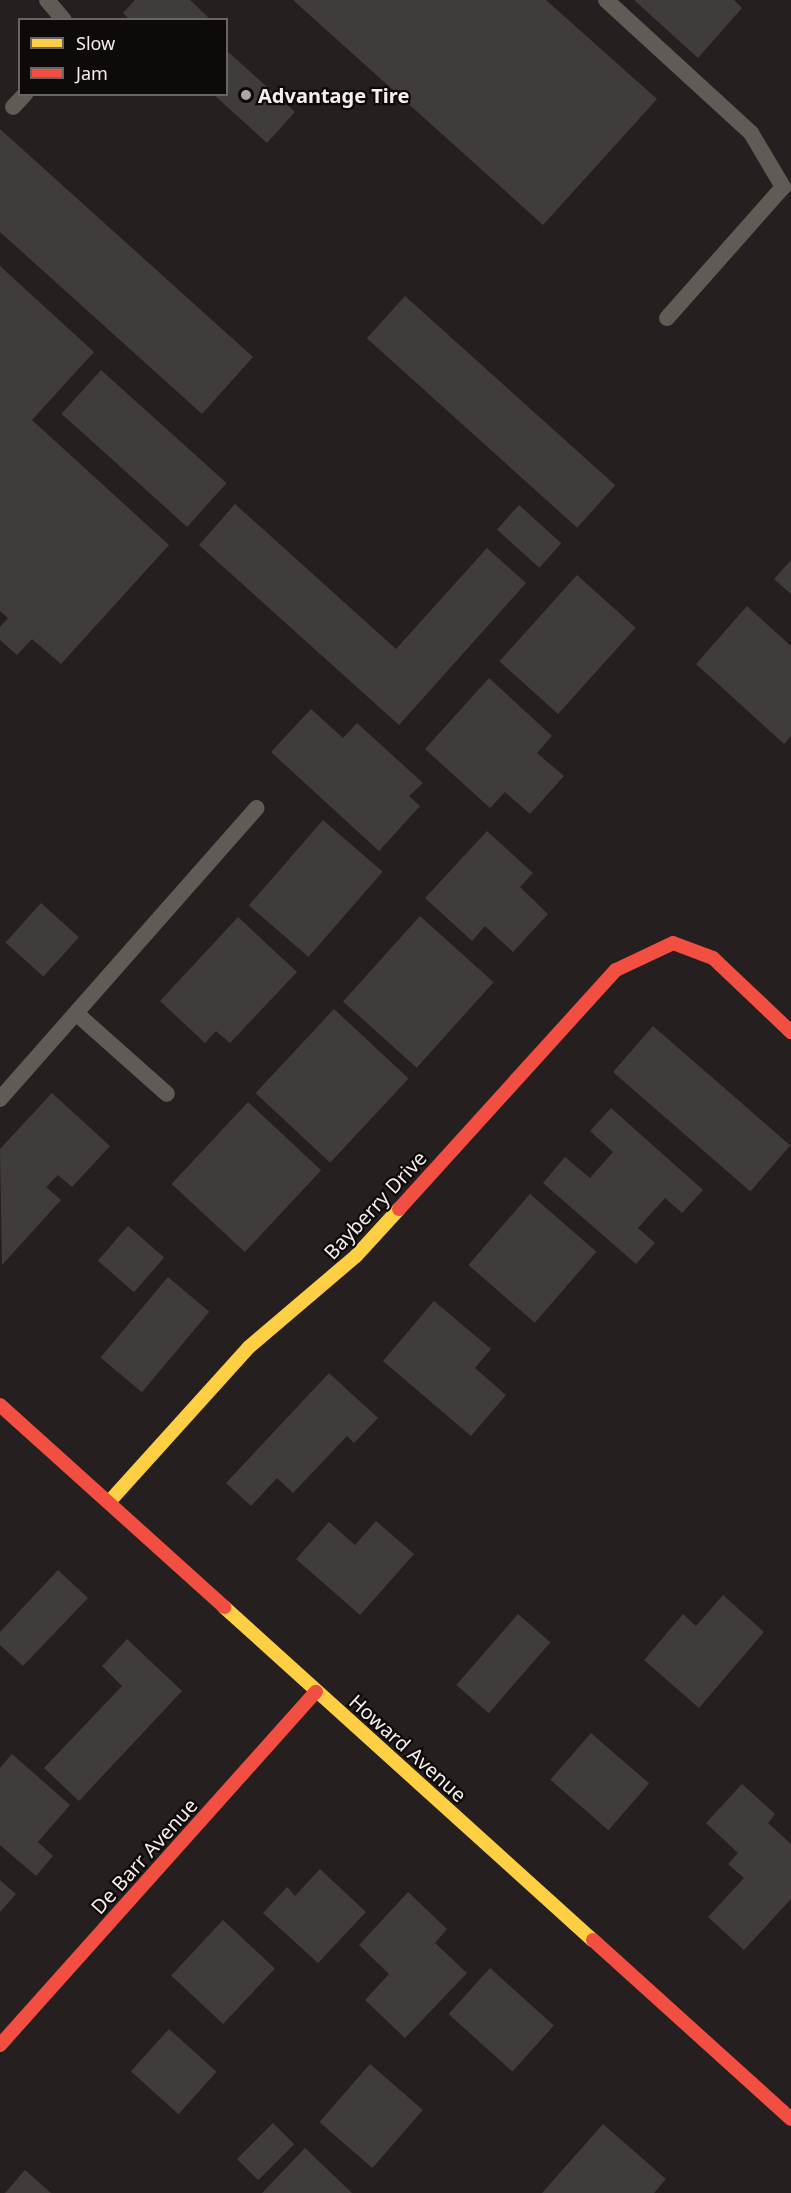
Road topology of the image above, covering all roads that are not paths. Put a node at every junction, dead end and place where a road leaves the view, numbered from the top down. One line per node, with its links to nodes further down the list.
1 (47, 0): 3 (lane)
2 (606, 0): 4 (lane)
3 (62, 18)
4 (667, 318)
5 (257, 808): 6 (lane)
6 (77, 1014): 8 (lane); 9 (lane)
7 (791, 1032): 11 (street, Bayberry Drive)
8 (167, 1094)
9 (0, 1100)
10 (0, 1405): 11 (street, Howard Avenue)
11 (109, 1502): 12 (street, Howard Avenue)
12 (316, 1692): 13 (street, De Barr Avenue); 14 (street, Howard Avenue)
13 (0, 2046)
14 (791, 2119)

